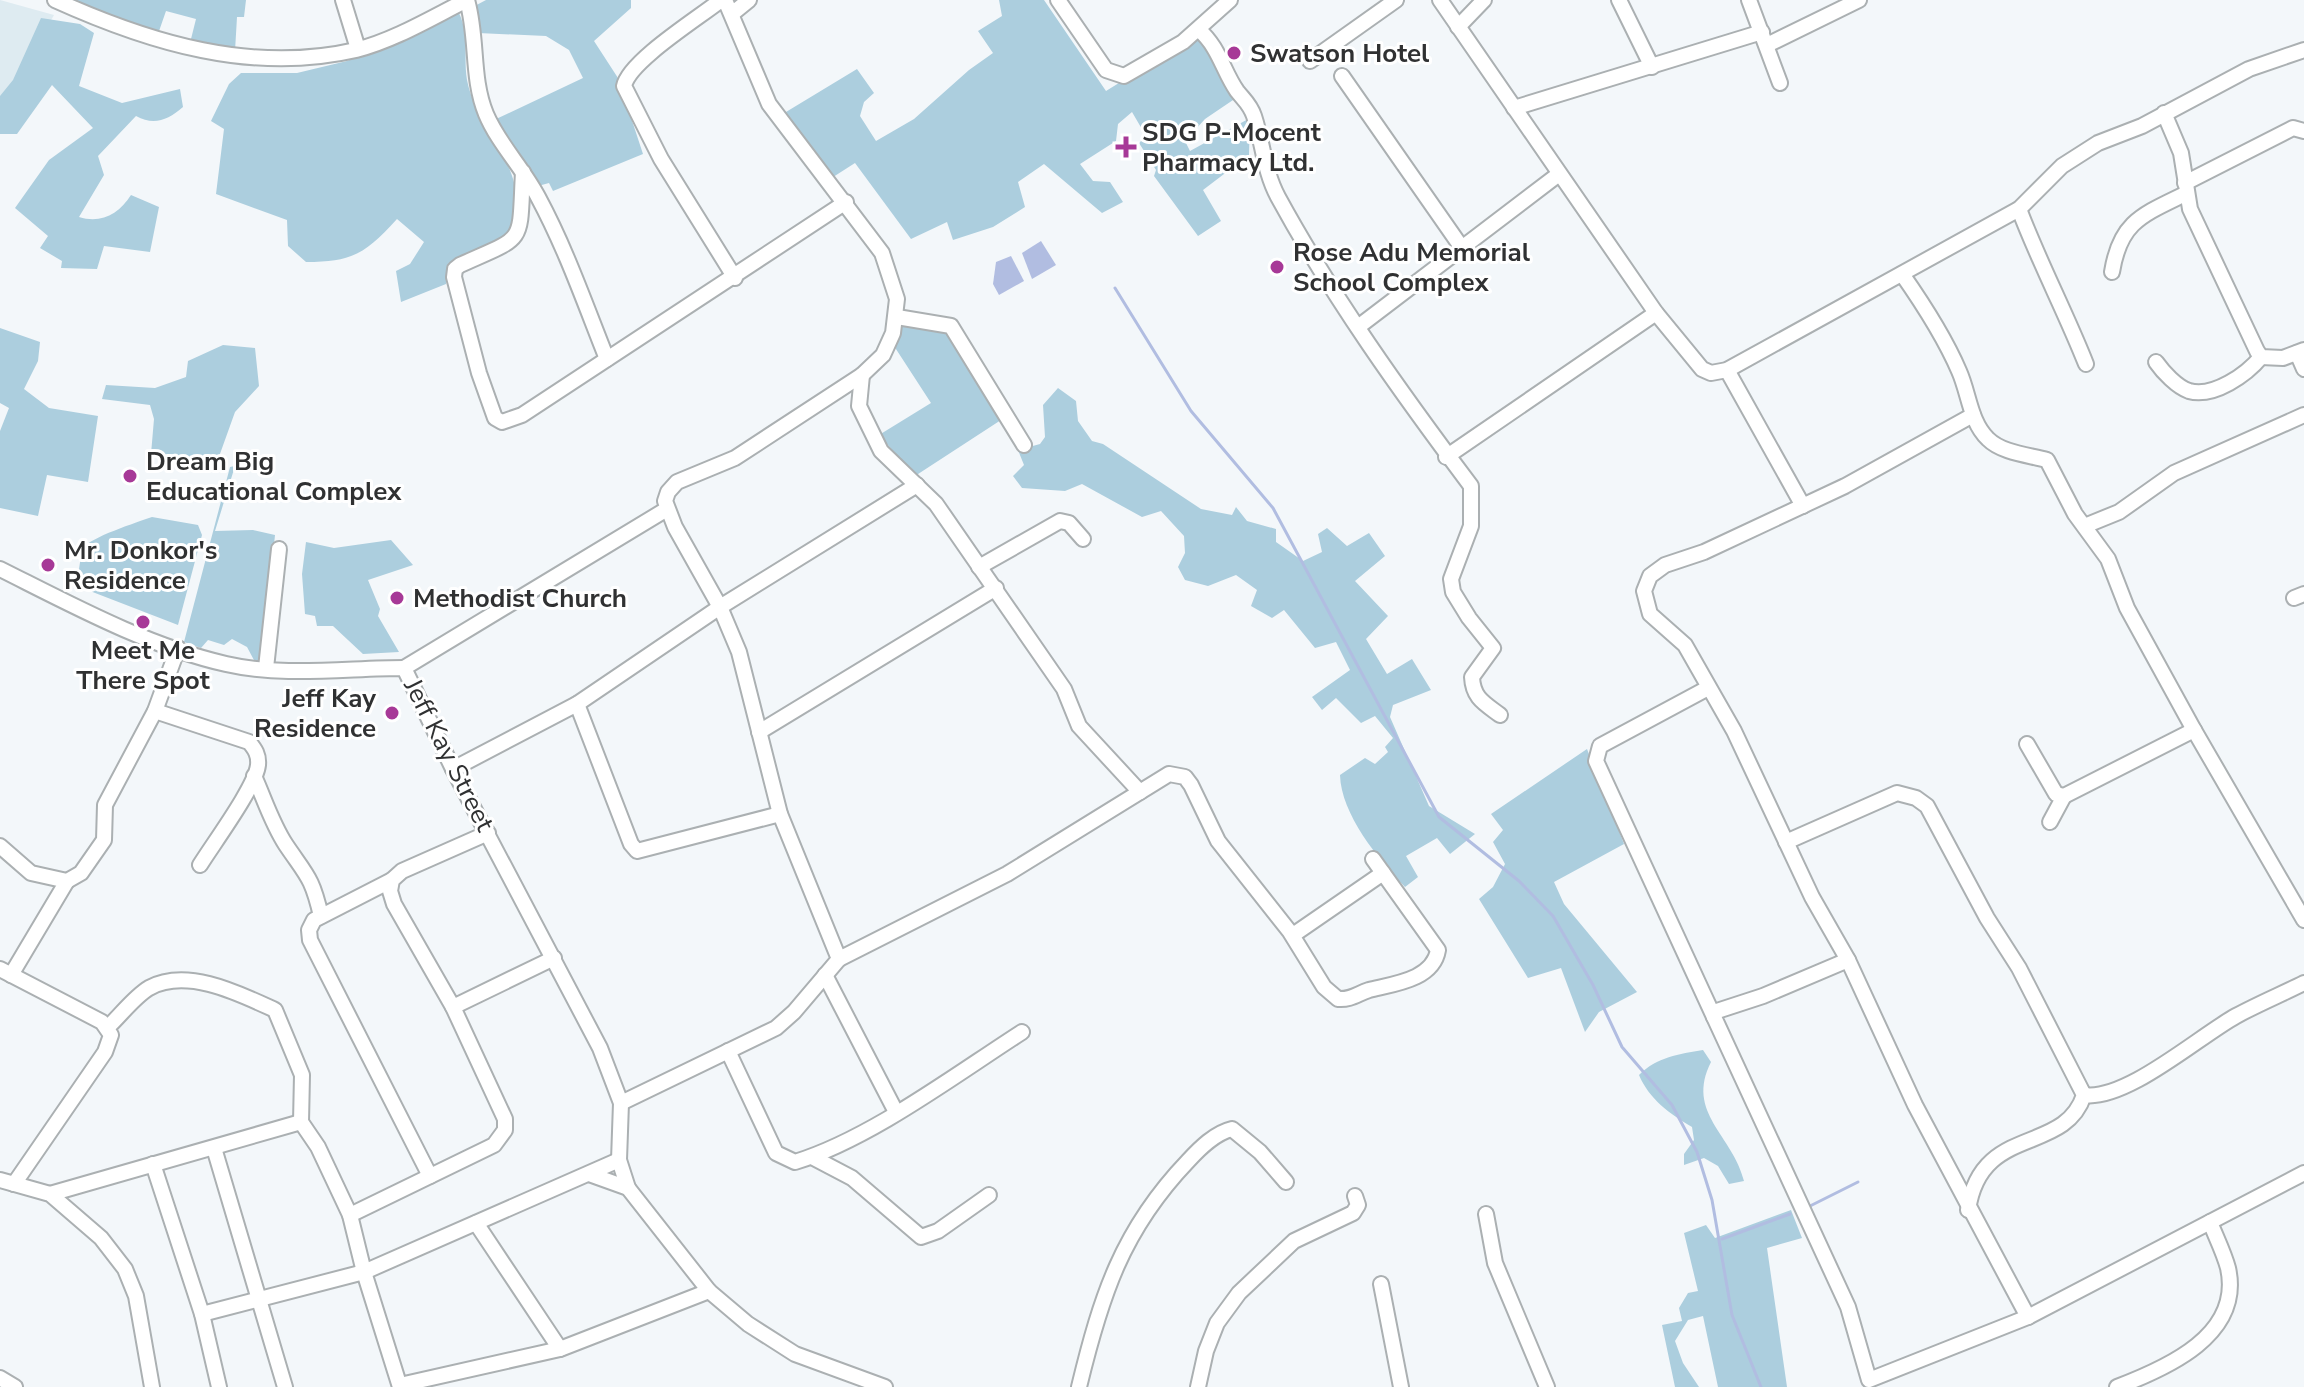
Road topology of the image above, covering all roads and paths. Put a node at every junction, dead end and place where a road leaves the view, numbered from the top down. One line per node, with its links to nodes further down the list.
1 (55, 0): 18 (street)
2 (343, 0): 18 (street)
3 (467, 0): 14 (street); 27 (street)
4 (749, 0): 13 (street)
5 (1058, 0): 16 (street)
6 (1230, 0): 16 (street)
7 (1396, 0): 20 (street)
8 (1440, 0): 15 (street)
9 (1484, 0): 15 (street)
10 (1619, 0): 21 (street)
11 (1749, 0): 17 (street)
12 (1859, 0): 17 (street)
13 (726, 4): 30 (street); 35 (street)
14 (439, 7): 18 (street)
15 (1458, 27): 24 (street)
16 (1199, 30): 38 (street)
17 (1765, 39): 21 (street); 23 (street)
18 (358, 49)
19 (2304, 50): 25 (street)
20 (1310, 61)
21 (1652, 67): 24 (street)
22 (1342, 76): 32 (street)
23 (1780, 83)
24 (1514, 108): 28 (street)
25 (2164, 113): 29 (street); 31 (street)
26 (2304, 131): 29 (street)
27 (523, 172): 41 (street); 41 (street)
28 (1559, 174): 32 (street); 36 (street)
29 (2185, 189): 33 (street); 40 (street)
30 (846, 202): 35 (street); 37 (street)
31 (2019, 209): 34 (street); 43 (street)
32 (1462, 248): 38 (street)
33 (2112, 272)
34 (1902, 274): 45 (street); 47 (street)
35 (735, 278): 41 (street)
36 (1656, 313): 45 (street); 50 (street)
37 (897, 317): 46 (street); 49 (street)
38 (1358, 327): 50 (street)
39 (2300, 351): 40 (street); 44 (street)
40 (2261, 357): 42 (street)
41 (607, 359)
42 (2156, 362)
43 (2086, 364)
44 (2304, 369)
45 (1727, 370): 52 (street)
46 (862, 375): 51 (street); 53 (street)
47 (1973, 415): 52 (street); 54 (street)
48 (2304, 415): 54 (street)
49 (1024, 445)
50 (1446, 457): 67 (street)
51 (917, 485): 57 (street); 60 (street)
52 (1803, 506): 64 (street)
53 (667, 509): 60 (street); 63 (street)
54 (2087, 525): 68 (street)
55 (1083, 539): 57 (street)
56 (279, 549): 62 (street)
57 (979, 567): 59 (street)
58 (0, 569): 61 (street, Jeff Kay Street)
59 (996, 588): 69 (street); 73 (street)
60 (720, 607): 65 (street); 69 (street)
61 (178, 648): 62 (street, Jeff Kay Street); 66 (street)
62 (266, 668): 63 (street, Jeff Kay Street)
63 (404, 668): 71 (street, Jeff Kay Street)
64 (1708, 688): 78 (street); 95 (street)
65 (577, 704): 71 (street); 75 (street)
66 (155, 711): 72 (street); 84 (street)
67 (1500, 715)
68 (2194, 730): 74 (street); 86 (street)
69 (759, 732): 75 (street)
70 (2027, 744): 74 (street)
71 (453, 769): 77 (street, Jeff Kay Street)
72 (254, 776): 81 (street); 85 (street)
73 (1140, 792): 87 (street); 89 (street)
74 (2064, 796): 76 (street)
75 (780, 814): 89 (street)
76 (2050, 822)
77 (488, 833): 83 (street); 88 (street, Jeff Kay Street)
78 (1786, 842): 90 (street); 99 (street)
79 (0, 846): 84 (street)
80 (1373, 859): 82 (street)
81 (200, 865)
82 (1383, 873): 87 (street); 87 (street)
83 (392, 880): 85 (street); 94 (street)
84 (67, 881): 91 (street)
85 (321, 916): 109 (street)
86 (2303, 916)
87 (1293, 935)
88 (554, 958): 94 (street); 100 (street, Jeff Kay Street)
89 (839, 959): 92 (street)
90 (1848, 960): 95 (street); 116 (street)
91 (5, 972): 96 (street)
92 (825, 975): 98 (street); 101 (street)
93 (2304, 983): 99 (street)
94 (453, 1007): 109 (street)
95 (1714, 1017): 126 (street)
96 (108, 1027): 102 (street); 110 (street)
97 (1022, 1032): 101 (street)
98 (728, 1051): 100 (street); 104 (street)
99 (2084, 1095): 116 (street)
100 (621, 1103): 105 (street, Jeff Kay Street)
101 (896, 1112): 104 (street)
102 (301, 1122): 103 (street); 118 (street)
103 (214, 1148): 106 (street); 124 (street)
104 (812, 1157): 114 (street)
105 (619, 1160): 108 (street); 112 (street, Jeff Kay Street)
106 (153, 1164): 113 (street); 125 (street)
107 (2304, 1173): 119 (street)
108 (589, 1174): 112 (street); 120 (street)
109 (430, 1176): 118 (street)
110 (7, 1182): 113 (street)
111 (1286, 1182): 136 (street)
112 (628, 1188): 123 (street)
113 (50, 1194): 132 (street)
114 (989, 1195)
115 (1355, 1196): 137 (street)
116 (1968, 1210): 126 (street)
117 (1486, 1214): 139 (street)
118 (350, 1215): 121 (street)
119 (2210, 1222): 126 (street); 129 (street)
120 (476, 1223): 121 (street); 127 (street)
121 (364, 1272): 124 (street); 130 (street)
122 (1381, 1284): 138 (street)
123 (709, 1291): 127 (street); 135 (street)
124 (259, 1300): 125 (street); 134 (street)
125 (202, 1314): 133 (street)
126 (2028, 1317)
127 (560, 1349): 130 (street)
128 (0, 1378): 131 (street)
129 (2150, 1381): 140 (street)
130 (400, 1386)
131 (15, 1387)
132 (152, 1387)
133 (219, 1387)
134 (285, 1387)
135 (885, 1387)
136 (1079, 1387)
137 (1198, 1387)
138 (1401, 1387)
139 (1547, 1387)
140 (2117, 1387)

